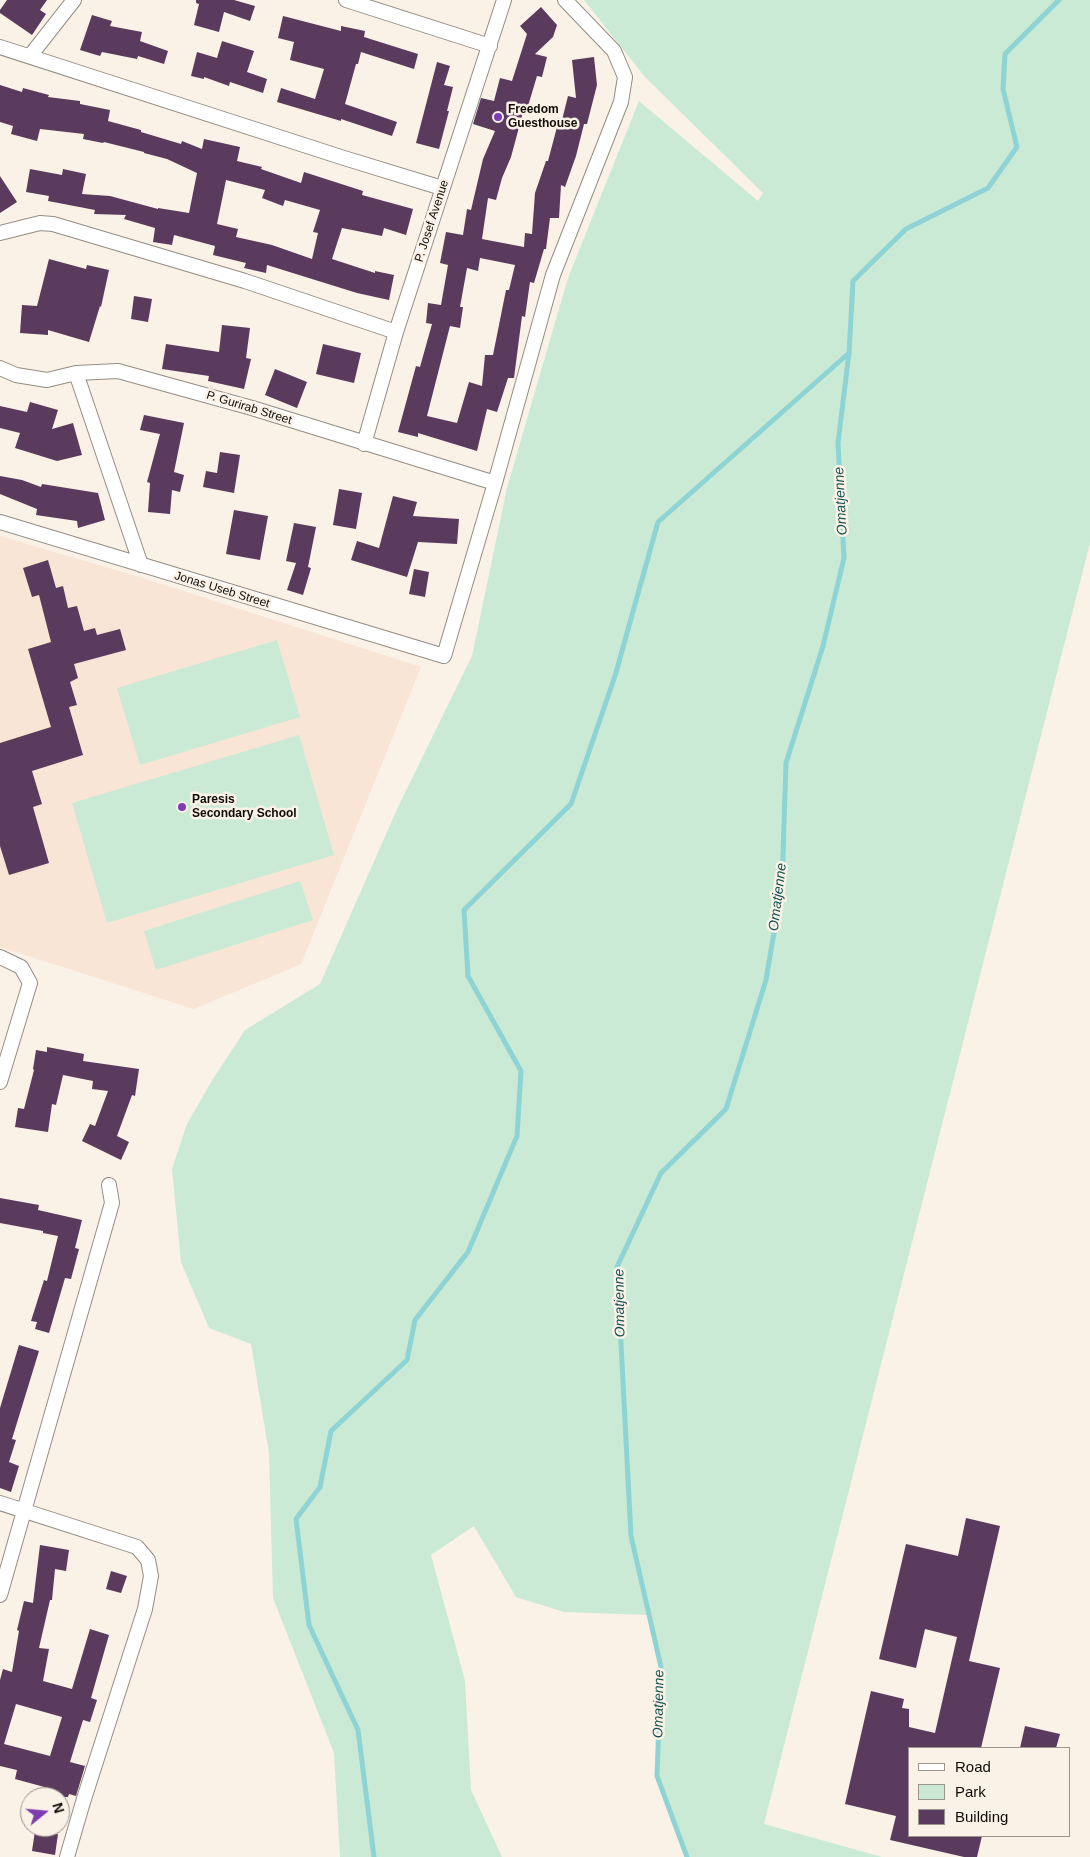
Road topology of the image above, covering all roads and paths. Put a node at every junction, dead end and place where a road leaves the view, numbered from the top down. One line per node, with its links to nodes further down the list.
1 (74, 0): 7 (street)
2 (346, 0): 5 (street)
3 (504, 0): 5 (street, P. Josef Avenue)
4 (565, 0): 14 (street)
5 (490, 46): 8 (street, P. Josef Avenue)
6 (0, 47): 7 (street)
7 (30, 56): 8 (street)
8 (442, 188): 10 (street, P. Josef Avenue)
9 (0, 233): 10 (street)
10 (396, 332): 13 (street, P. Josef Avenue)
11 (0, 368): 12 (street, P. Gurirab Street)
12 (76, 373): 13 (street, P. Gurirab Street); 16 (street)
13 (364, 444): 14 (street, P. Gurirab Street)
14 (495, 483): 16 (street, Jonas Useb Street)
15 (0, 522): 16 (street, Jonas Useb Street)
16 (141, 566)
17 (0, 957): 18 (street)
18 (0, 1082)
19 (109, 1185): 21 (street)
20 (0, 1504): 21 (street)
21 (25, 1511): 22 (street); 23 (street)
22 (0, 1595)
23 (67, 1857)

